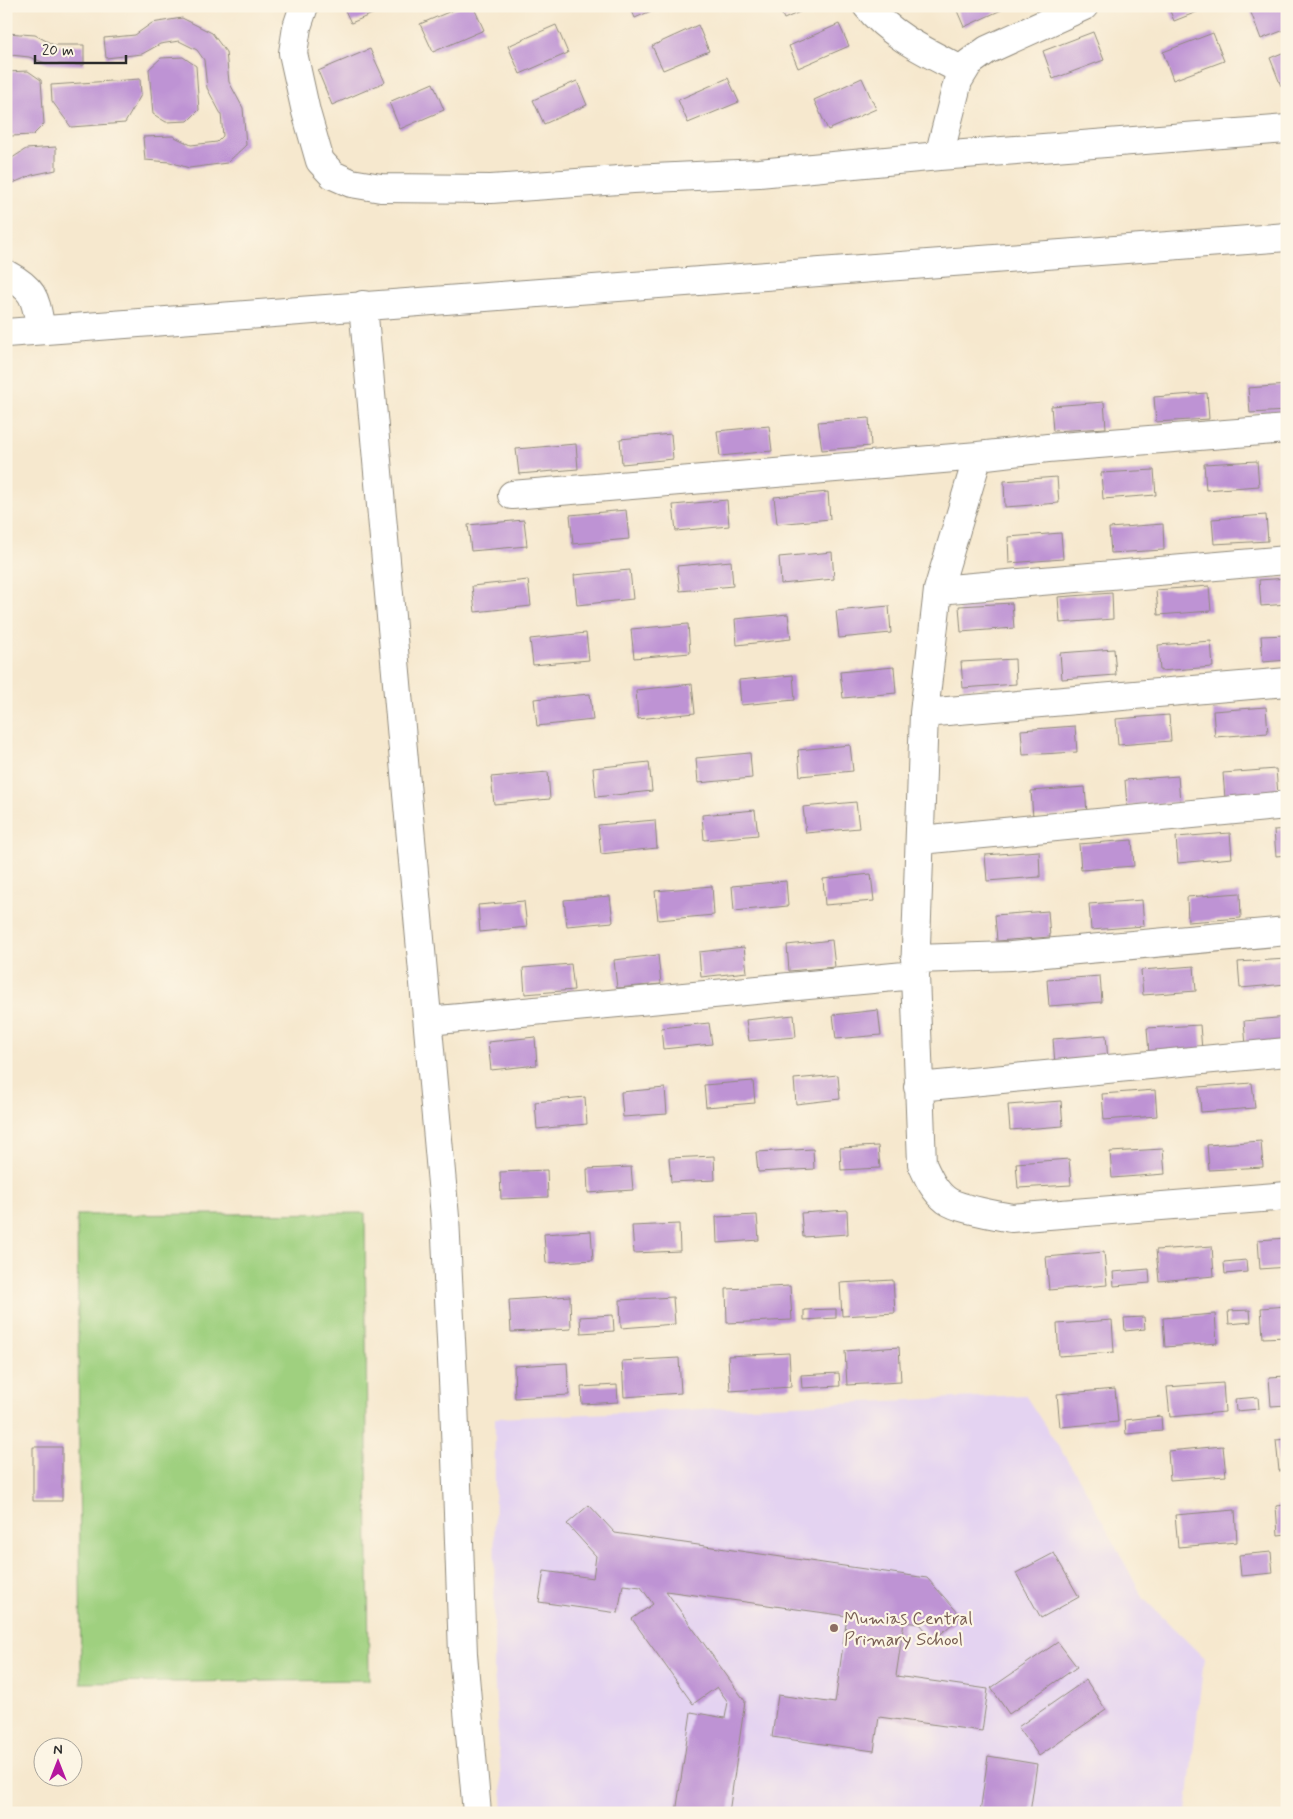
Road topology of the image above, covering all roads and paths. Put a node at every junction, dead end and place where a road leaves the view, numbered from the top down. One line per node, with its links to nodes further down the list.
1 (304, 6): 6 (street)
2 (867, 6): 4 (street)
3 (1084, 6): 4 (street)
4 (963, 71): 6 (street)
5 (1287, 129): 6 (street)
6 (939, 156)
7 (1287, 237): 9 (street)
8 (6, 274): 10 (street)
9 (363, 305): 10 (street); 23 (street)
10 (41, 330): 11 (street)
11 (6, 333)
12 (1287, 429): 13 (street)
13 (978, 456): 14 (street); 16 (street)
14 (512, 495)
15 (1287, 560): 16 (street)
16 (938, 590): 18 (street)
17 (1287, 682): 18 (street)
18 (924, 713): 20 (street)
19 (1287, 806): 20 (street)
20 (920, 840): 22 (street)
21 (1287, 931): 22 (street)
22 (915, 967): 23 (street); 25 (street)
23 (428, 1021): 27 (street)
24 (1287, 1052): 25 (street)
25 (918, 1087): 26 (street)
26 (1287, 1196)
27 (477, 1813)

